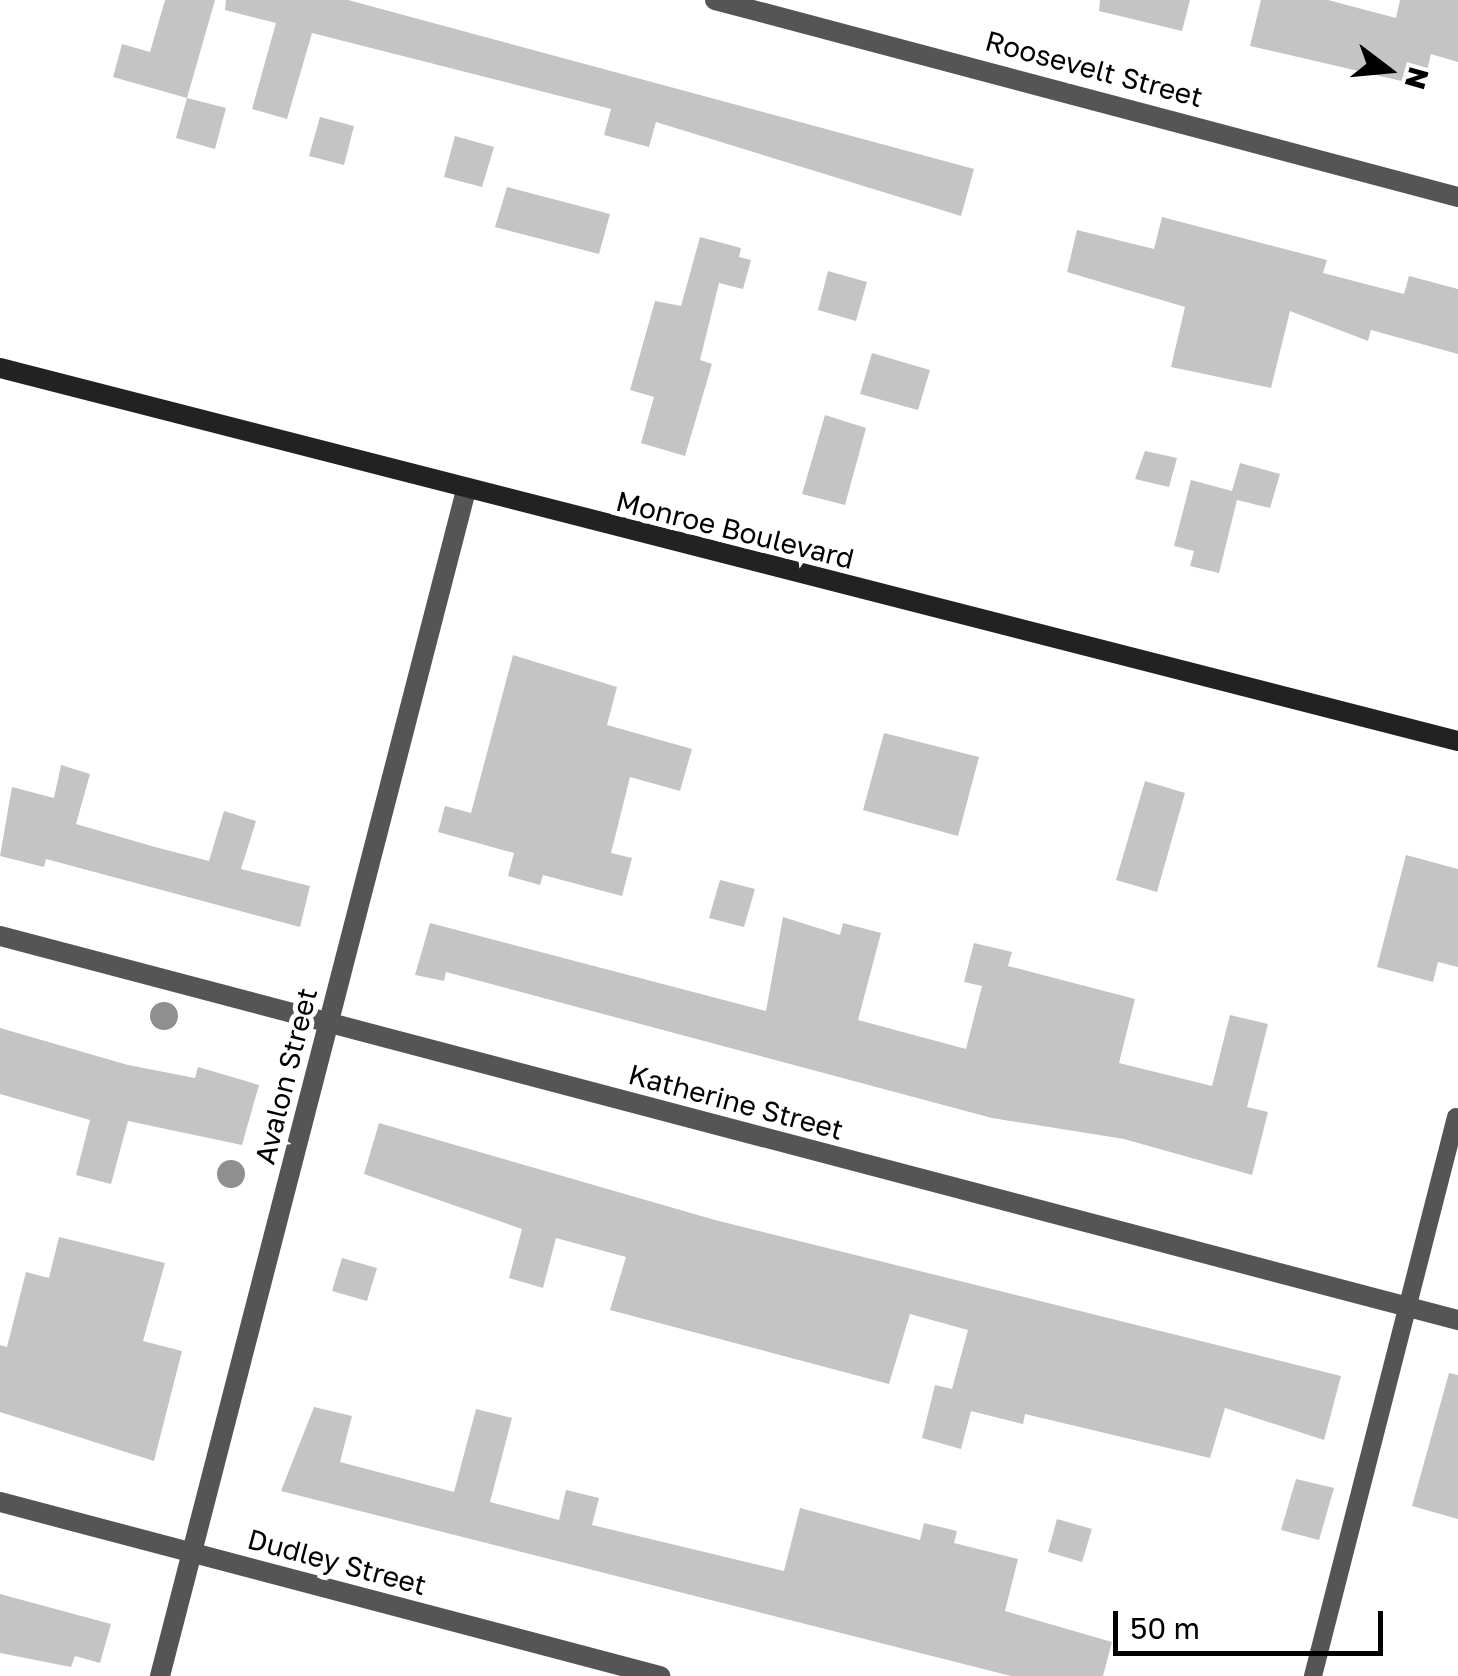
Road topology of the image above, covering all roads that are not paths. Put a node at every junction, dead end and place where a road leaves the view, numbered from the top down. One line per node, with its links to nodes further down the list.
1 (715, 0): 2 (street, Roosevelt Street)
2 (1458, 197)
3 (0, 368): 4 (street, Monroe Boulevard)
4 (466, 490): 5 (street, Monroe Boulevard); 7 (street, Avalon Street)
5 (1458, 741)
6 (0, 936): 7 (street, Katherine Street)
7 (328, 1023): 9 (street, Katherine Street); 12 (street, Avalon Street)
8 (1456, 1117): 9 (lane)
9 (1409, 1307): 10 (street, Katherine Street); 15 (lane)
10 (1458, 1320)
11 (0, 1502): 12 (street, Dudley Street)
12 (192, 1552): 13 (street, Avalon Street); 14 (street, Dudley Street)
13 (160, 1676)
14 (660, 1676)
15 (1313, 1676)

